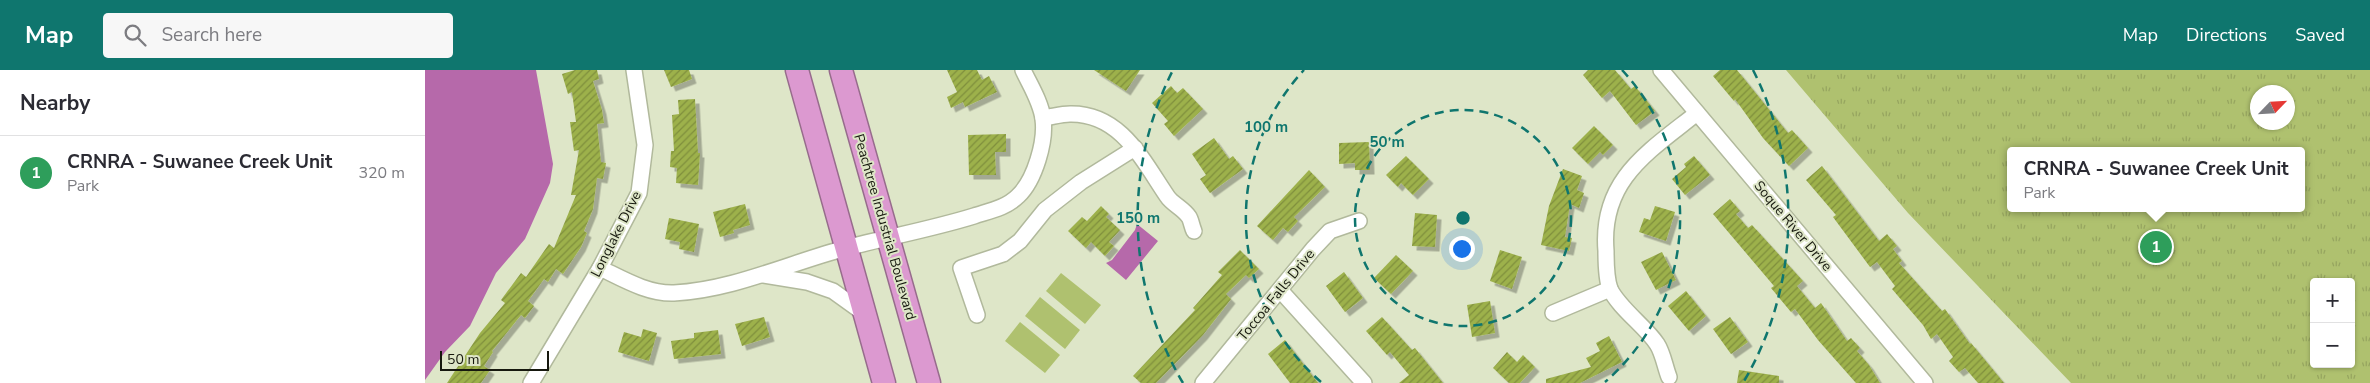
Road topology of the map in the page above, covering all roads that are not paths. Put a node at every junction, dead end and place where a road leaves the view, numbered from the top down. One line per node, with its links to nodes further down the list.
1 (634, 70): 13 (street, Longlake Drive)
2 (797, 70): 12 (highway)
3 (841, 70): 11 (highway, Peachtree Industrial Boulevard)
4 (1023, 70): 7 (street)
5 (1661, 70): 6 (street, Soque River Drive)
6 (1697, 113): 15 (street); 26 (street, Soque River Drive)
7 (1043, 118): 8 (street); 11 (street)
8 (1135, 148): 10 (street); 19 (street)
9 (1359, 221): 16 (street, Toccoa Falls Drive)
10 (1194, 231)
11 (888, 238): 12 (street); 23 (highway, Peachtree Industrial Boulevard)
12 (847, 248): 14 (street); 18 (highway)
13 (600, 268): 14 (street); 21 (street, Longlake Drive)
14 (760, 274): 18 (street)
15 (1611, 289): 17 (street); 20 (street)
16 (1281, 290): 24 (street, Toccoa Falls Drive); 25 (street)
17 (1553, 312)
18 (865, 314): 22 (highway)
19 (977, 315)
20 (1669, 377)
21 (531, 383)
22 (885, 383)
23 (929, 383)
24 (1203, 383)
25 (1364, 383)
26 (1925, 383)

